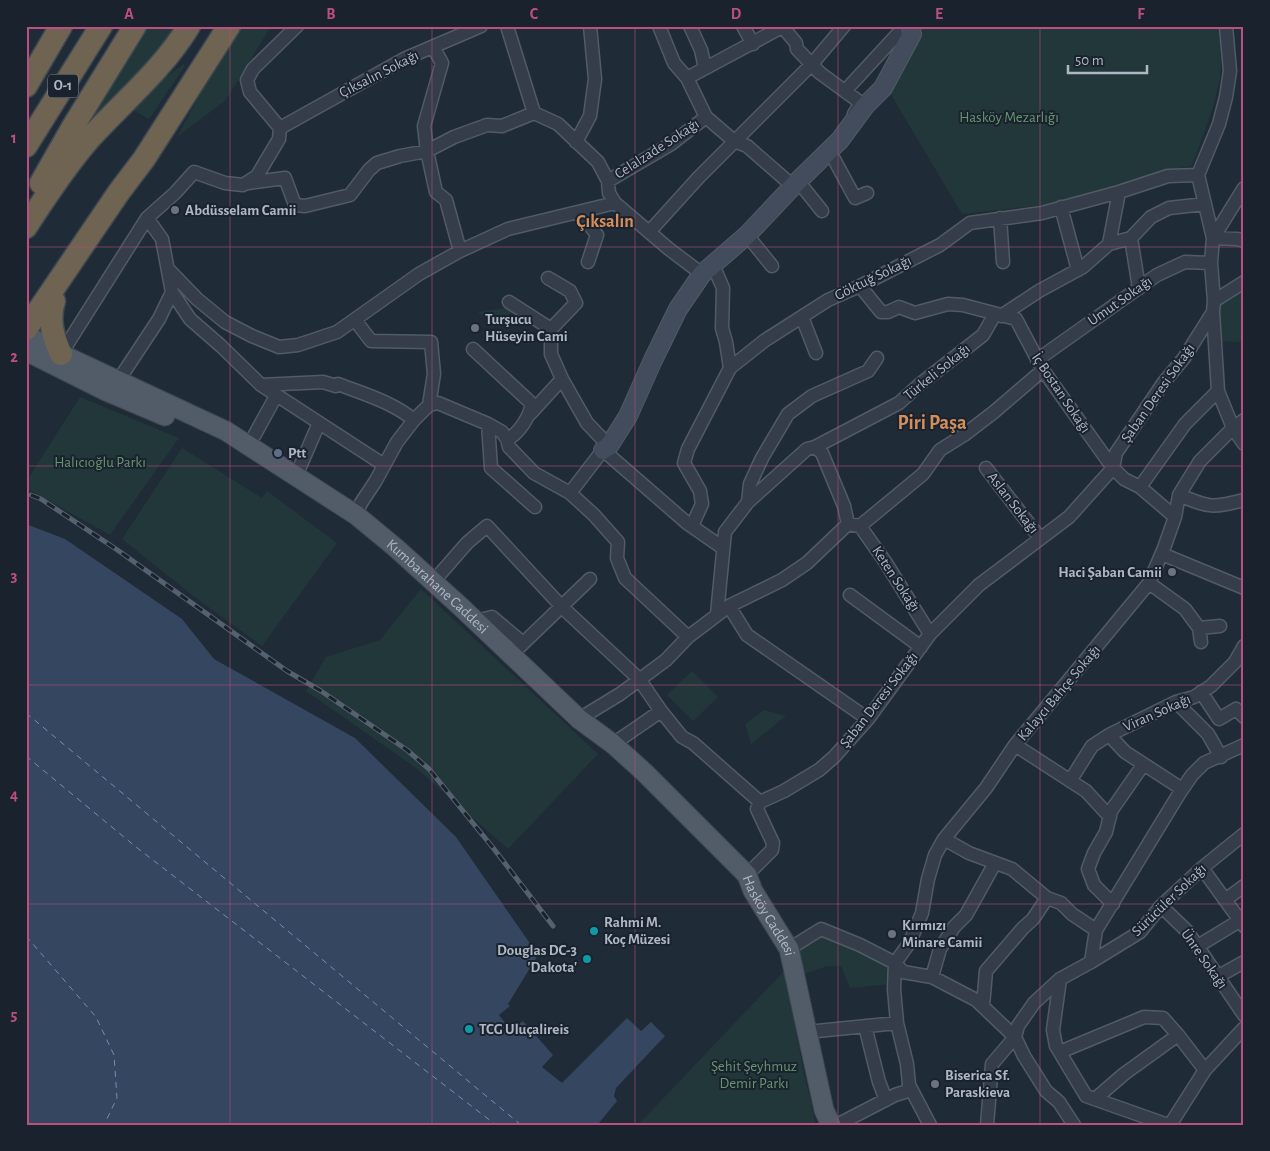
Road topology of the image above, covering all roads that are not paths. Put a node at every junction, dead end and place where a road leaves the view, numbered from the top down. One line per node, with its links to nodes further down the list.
1 (61, 26): 23 (highway, O-1)
2 (101, 26): 31 (highway, O-1)
3 (135, 26): 44 (highway)
4 (229, 26): 33 (highway)
5 (297, 26): 27 (street)
6 (481, 26): 19 (street, Çıksalın Sokağı)
7 (507, 26): 25 (street)
8 (590, 26): 28 (street)
9 (659, 26): 22 (street)
10 (690, 26): 21 (street)
11 (743, 26): 18 (street)
12 (844, 26): 20 (street)
13 (905, 26): 24 (street)
14 (912, 26): 30 (street)
15 (1226, 26): 34 (street)
16 (190, 27): 49 (highway)
17 (782, 27): 18 (street); 20 (street)
18 (753, 44): 21 (street)
19 (433, 47): 27 (street, Çıksalın Sokağı); 32 (street)
20 (812, 64): 24 (street); 29 (street)
21 (705, 68): 22 (street)
22 (687, 78): 26 (street)
23 (26, 86)
24 (845, 91): 30 (street)
25 (534, 113): 28 (street); 32 (street)
26 (706, 117): 29 (street); 35 (street, Celalzade Sokağı)
27 (280, 128): 36 (street)
28 (576, 142): 35 (street)
29 (734, 142): 37 (street); 50 (street)
30 (834, 145): 37 (street); 40 (street)
31 (26, 146)
32 (427, 151): 36 (street); 56 (street)
33 (144, 159): 69 (highway); 76 (highway)
34 (1198, 175): 39 (street, Göktuğ Sokağı); 42 (street)
35 (608, 181): 41 (street)
36 (246, 183): 47 (street)
37 (796, 184): 45 (street); 51 (street)
38 (1244, 188): 53 (street)
39 (1119, 192): 43 (street, Göktuğ Sokağı); 55 (street)
40 (867, 193)
41 (616, 203): 46 (street); 50 (street)
42 (1205, 204): 52 (street); 53 (street)
43 (1061, 207): 48 (street, Göktuğ Sokağı); 63 (street)
44 (26, 208)
45 (822, 211)
46 (580, 212): 56 (street); 57 (street)
47 (147, 218): 61 (street); 79 (street)
48 (1000, 218): 58 (street); 66 (street, Göktuğ Sokağı)
49 (26, 226)
50 (650, 231): 62 (street)
51 (746, 235): 60 (street); 62 (street)
52 (1131, 238): 55 (street); 67 (street)
53 (1213, 238): 54 (street); 59 (street)
54 (1244, 241)
55 (1109, 244): 63 (street)
56 (460, 251): 74 (street)
57 (588, 262)
58 (1003, 262)
59 (1211, 263): 67 (street, Umut Sokağı); 71 (street)
60 (772, 266)
61 (167, 267): 68 (street); 74 (street)
62 (708, 270): 82 (street); 99 (street)
63 (1078, 270): 72 (street)
64 (548, 278): 75 (street)
65 (1244, 282): 71 (street)
66 (860, 286): 72 (street, İç Bostan Sokağı); 73 (street, Göktuğ Sokağı)
67 (1139, 288): 81 (street, Umut Sokağı)
68 (172, 292): 84 (street); 85 (street)
69 (54, 301): 76 (highway); 79 (highway)
70 (508, 302): 75 (street)
71 (1213, 307): 86 (street); 102 (street, Şaban Deresi Sokağı)
72 (998, 315): 81 (street, İç Bostan Sokağı); 98 (street, Türkeli Sokağı)
73 (802, 317): 78 (street); 82 (street, Göktuğ Sokağı)
74 (355, 320): 88 (street)
75 (551, 330): 83 (street)
76 (27, 339): 79 (main road, Kumbarahane Caddesi); 97 (main road, Kumbarahane Caddesi)
77 (473, 349): 89 (street)
78 (816, 353)
79 (61, 354): 84 (main road, Kumbarahane Caddesi)
80 (877, 358): 108 (street)
81 (1040, 365): 102 (street, İç Bostan Sokağı); 112 (street, Umut Sokağı)
82 (730, 368): 113 (street, Göktuğ Sokağı)
83 (562, 379): 89 (street); 99 (street)
84 (118, 381): 97 (main road, Kumbarahane Caddesi)
85 (261, 385): 87 (street); 90 (street)
86 (1218, 391): 94 (street); 104 (street)
87 (276, 396): 92 (street); 97 (street)
88 (428, 405): 90 (street); 93 (street)
89 (530, 414): 95 (street)
90 (414, 420): 100 (street)
91 (1244, 420): 94 (street, Kalaycı Bahçe Sokağı)
92 (319, 423): 100 (street); 103 (street)
93 (488, 424): 95 (street); 109 (street)
94 (1232, 428): 96 (street); 106 (street, Kalaycı Bahçe Sokağı)
95 (507, 439): 105 (street)
96 (1244, 444)
97 (248, 447): 103 (main road, Kumbarahane Caddesi)
98 (815, 447): 108 (street, Türkeli Sokağı); 112 (street, Keten Sokağı)
99 (606, 448): 105 (street); 113 (street)
100 (384, 464): 110 (street)
101 (986, 468): 114 (street, Aslan Sokağı)
102 (1113, 468): 104 (street, İç Bostan Sokağı); 114 (street, Şaban Deresi Sokağı)
103 (296, 476): 110 (main road, Kumbarahane Caddesi)
104 (1140, 487): 111 (street, İç Bostan Sokağı)
105 (570, 493): 128 (street)
106 (1179, 495): 107 (street); 111 (street, Kalaycı Bahçe Sokağı)
107 (1244, 500)
108 (748, 502): 115 (street, Türkeli Sokağı)
109 (535, 507)
110 (356, 514): 118 (main road, Kumbarahane Caddesi)
111 (1175, 517): 116 (street, Kalaycı Bahçe Sokağı)
112 (854, 525): 122 (street, Umut Sokağı); 127 (street, Keten Sokağı)
113 (692, 526): 115 (street)
114 (1040, 538): 127 (street, Şaban Deresi Sokağı)
115 (723, 548): 124 (street, Türkeli Sokağı)
116 (1162, 554): 119 (street, Kalaycı Bahçe Sokağı); 120 (street)
117 (590, 578): 123 (street)
118 (433, 582): 123 (street); 132 (main road, Kumbarahane Caddesi)
119 (1149, 583): 126 (street); 142 (street, Kalaycı Bahçe Sokağı)
120 (1244, 588)
121 (850, 595): 131 (street, Şaban Deresi Sokağı)
122 (729, 606): 124 (street, Umut Sokağı); 139 (street)
123 (562, 607): 132 (street); 133 (street)
124 (716, 614): 128 (street, Umut Sokağı)
125 (1220, 626): 126 (street)
126 (1199, 628): 129 (street)
127 (930, 634): 131 (street, Şaban Deresi Sokağı)
128 (688, 637): 133 (street, Umut Sokağı)
129 (1201, 642)
130 (1244, 646): 134 (street, Viran Sokağı)
131 (920, 647): 139 (street, Şaban Deresi Sokağı)
132 (517, 649): 138 (main road, Kumbarahane Caddesi)
133 (639, 679): 136 (street); 138 (street, Umut Sokağı)
134 (1201, 692): 135 (street, Viran Sokağı); 137 (street)
135 (1176, 702): 140 (street, Viran Sokağı); 144 (street)
136 (661, 711): 141 (street); 148 (street)
137 (1244, 717)
138 (579, 719): 141 (main road, Kumbarahane Caddesi)
139 (868, 719): 148 (street, Şaban Deresi Sokağı)
140 (1109, 734): 145 (street); 146 (street, Viran Sokağı)
141 (612, 744): 154 (main road, Hasköy Caddesi)
142 (1015, 745): 146 (street); 151 (street, Kalaycı Bahçe Sokağı)
143 (1244, 745): 144 (street)
144 (1221, 756): 147 (street)
145 (1143, 765): 147 (street); 149 (street)
146 (1070, 781): 149 (street)
147 (1182, 789): 158 (street)
148 (760, 802): 154 (street)
149 (1110, 817): 158 (street)
150 (1244, 834): 153 (street, Sürücüler Sokağı)
151 (944, 839): 152 (street); 166 (street, Kalaycı Bahçe Sokağı)
152 (995, 863): 156 (street); 167 (street)
153 (1202, 868): 157 (street); 159 (street, Sürücüler Sokağı)
154 (747, 875): 163 (main road, Hasköy Caddesi)
155 (1244, 886): 157 (street)
156 (1047, 898): 161 (street); 170 (street)
157 (1226, 900): 160 (street)
158 (1113, 904): 161 (street)
159 (1161, 906): 162 (street, Ünre Sokağı); 164 (street, Sürücüler Sokağı)
160 (1242, 921): 162 (street)
161 (1096, 930): 164 (street)
162 (1198, 946): 168 (street, Ünre Sokağı)
163 (789, 949): 166 (street); 175 (main road, Hasköy Caddesi)
164 (1091, 962): 169 (street, Sürücüler Sokağı)
165 (1244, 962): 168 (street)
166 (895, 963): 167 (street); 172 (street)
167 (932, 977): 170 (street)
168 (1217, 977): 171 (street, Ünre Sokağı)
169 (1060, 979): 177 (street, Sürücüler Sokağı); 179 (street)
170 (983, 1006): 177 (street)
171 (1244, 1015)
172 (897, 1023): 173 (street); 181 (street)
173 (865, 1026): 175 (street); 183 (street)
174 (1244, 1028): 180 (street)
175 (807, 1032): 178 (main road, Hasköy Caddesi)
176 (1178, 1035): 179 (street); 180 (street); 182 (street)
177 (1015, 1037): 188 (street, Sürücüler Sokağı); 189 (street)
178 (811, 1052): 184 (main road); 185 (main road)
179 (1060, 1052): 182 (street)
180 (1205, 1070): 190 (street)
181 (911, 1090): 183 (street); 187 (street)
182 (1095, 1099): 190 (street)
183 (886, 1100): 186 (street)
184 (822, 1125)
185 (831, 1125)
186 (837, 1125)
187 (930, 1125)
188 (987, 1125)
189 (1074, 1125)
190 (1169, 1125)

